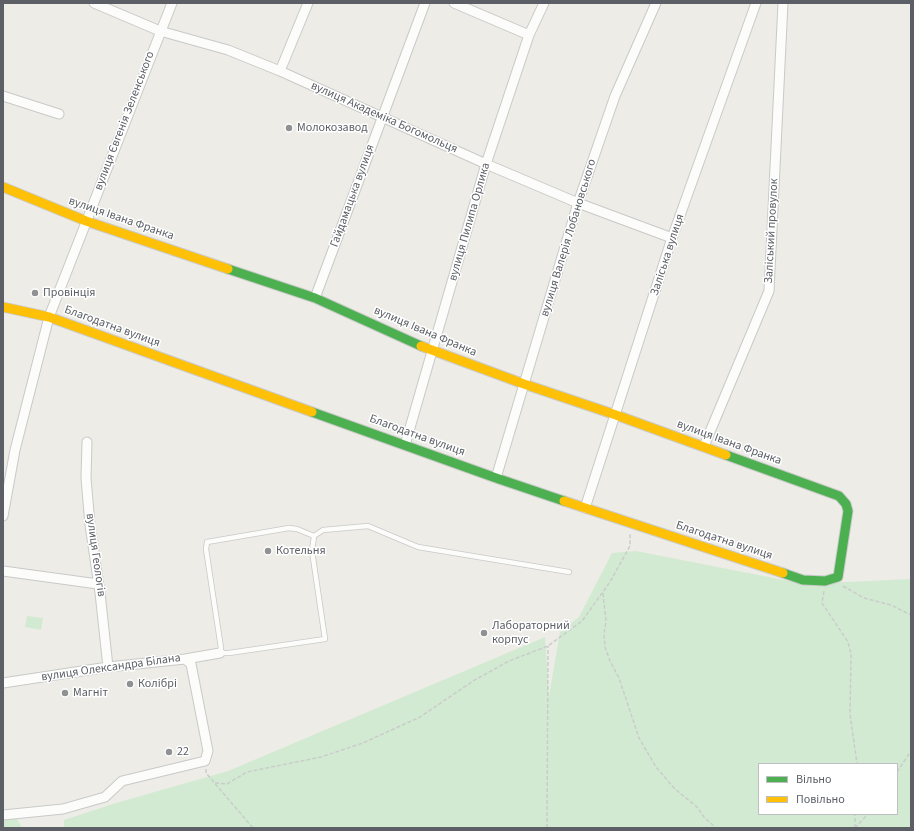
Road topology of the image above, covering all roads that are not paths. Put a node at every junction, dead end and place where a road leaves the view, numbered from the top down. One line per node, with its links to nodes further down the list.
1 (94, 3): 10 (street, вулиця Академіка Богомольця)
2 (172, 3): 10 (street, вулиця Євгенія Зеленського)
3 (308, 3): 12 (street)
4 (425, 3): 15 (street, Гайдамацька вулиця)
5 (454, 3): 11 (street)
6 (544, 3): 11 (street, вулиця Пилипа Орлика)
7 (656, 3): 18 (street, вулиця Валерія Лобановського)
8 (756, 3): 20 (street, Заліська вулиця)
9 (783, 3): 29 (street, Заліський провулок)
10 (160, 31): 12 (street, вулиця Академіка Богомольця); 19 (street, вулиця Євгенія Зеленського)
11 (529, 35): 16 (street, вулиця Пилипа Орлика)
12 (280, 71): 15 (street, вулиця Академіка Богомольця)
13 (3, 96): 14 (street)
14 (59, 114)
15 (383, 117): 16 (street, вулиця Академіка Богомольця); 21 (street, Гайдамацька вулиця)
16 (486, 164): 18 (street, вулиця Академіка Богомольця); 24 (street, вулиця Пилипа Орлика)
17 (3, 187): 19 (street, вулиця Івана Франка)
18 (578, 203): 20 (street, вулиця Академіка Богомольця); 25 (street, вулиця Валерія Лобановського)
19 (86, 221): 21 (street, вулиця Івана Франка); 23 (street, вулиця Євгенія Зеленського)
20 (672, 238): 26 (street, Заліська вулиця)
21 (315, 298): 24 (street, вулиця Івана Франка)
22 (3, 307): 23 (street, Благодатна вулиця)
23 (49, 317): 28 (street, Благодатна вулиця); 32 (street, вулиця Євгенія Зеленського)
24 (433, 351): 25 (street, вулиця Івана Франка); 28 (street, вулиця Пилипа Орлика)
25 (524, 384): 26 (street, вулиця Івана Франка); 30 (street, вулиця Валерія Лобановського)
26 (616, 415): 29 (street, вулиця Івана Франка); 31 (street, Заліська вулиця)
27 (87, 442): 37 (street, вулиця Геологів)
28 (405, 445): 30 (street, Благодатна вулиця)
29 (704, 446): 36 (street, вулиця Івана Франка)
30 (496, 478): 31 (street, Благодатна вулиця)
31 (585, 508): 36 (street, Благодатна вулиця)
32 (3, 516)
33 (314, 536): 35 (lane); 38 (lane); 38 (lane)
34 (3, 571): 37 (street)
35 (569, 572)
36 (825, 581)
37 (98, 584): 40 (street, вулиця Геологів)
38 (220, 653): 39 (street, вулиця Олександра Білана)
39 (184, 659): 40 (street, вулиця Олександра Білана); 42 (street)
40 (108, 667): 41 (street, вулиця Олександра Білана)
41 (3, 683)
42 (3, 816)

